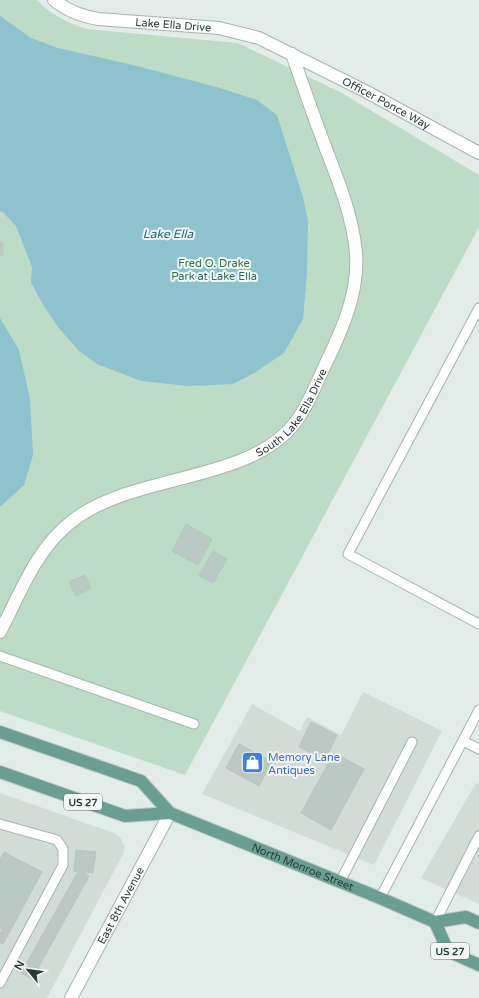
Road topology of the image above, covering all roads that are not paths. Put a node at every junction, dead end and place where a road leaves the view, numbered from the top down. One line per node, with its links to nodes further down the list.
1 (54, 0): 2 (street, Lake Ella Drive)
2 (292, 54): 3 (street, Officer Ponce Way); 6 (street, South Lake Ella Drive)
3 (479, 153)
4 (479, 308): 5 (lane)
5 (479, 624)
6 (0, 632)
7 (0, 656): 9 (lane)
8 (479, 710): 11 (lane)
9 (194, 724)
10 (0, 732): 15 (main road, North Monroe Street / US 27)
11 (463, 741): 13 (lane); 19 (lane)
12 (412, 742): 18 (lane)
13 (479, 750)
14 (0, 772): 15 (main road, North Monroe Street / US 27)
15 (170, 813): 18 (main road, North Monroe Street / US 27); 24 (street, East 8th Avenue)
16 (0, 824): 23 (lane)
17 (479, 836): 20 (lane)
18 (340, 882): 19 (main road, North Monroe Street / US 27)
19 (380, 898): 20 (main road, North Monroe Street / US 27)
20 (435, 922): 21 (main road); 22 (main road, US 27)
21 (479, 923)
22 (479, 965)
23 (0, 983)
24 (71, 998)

